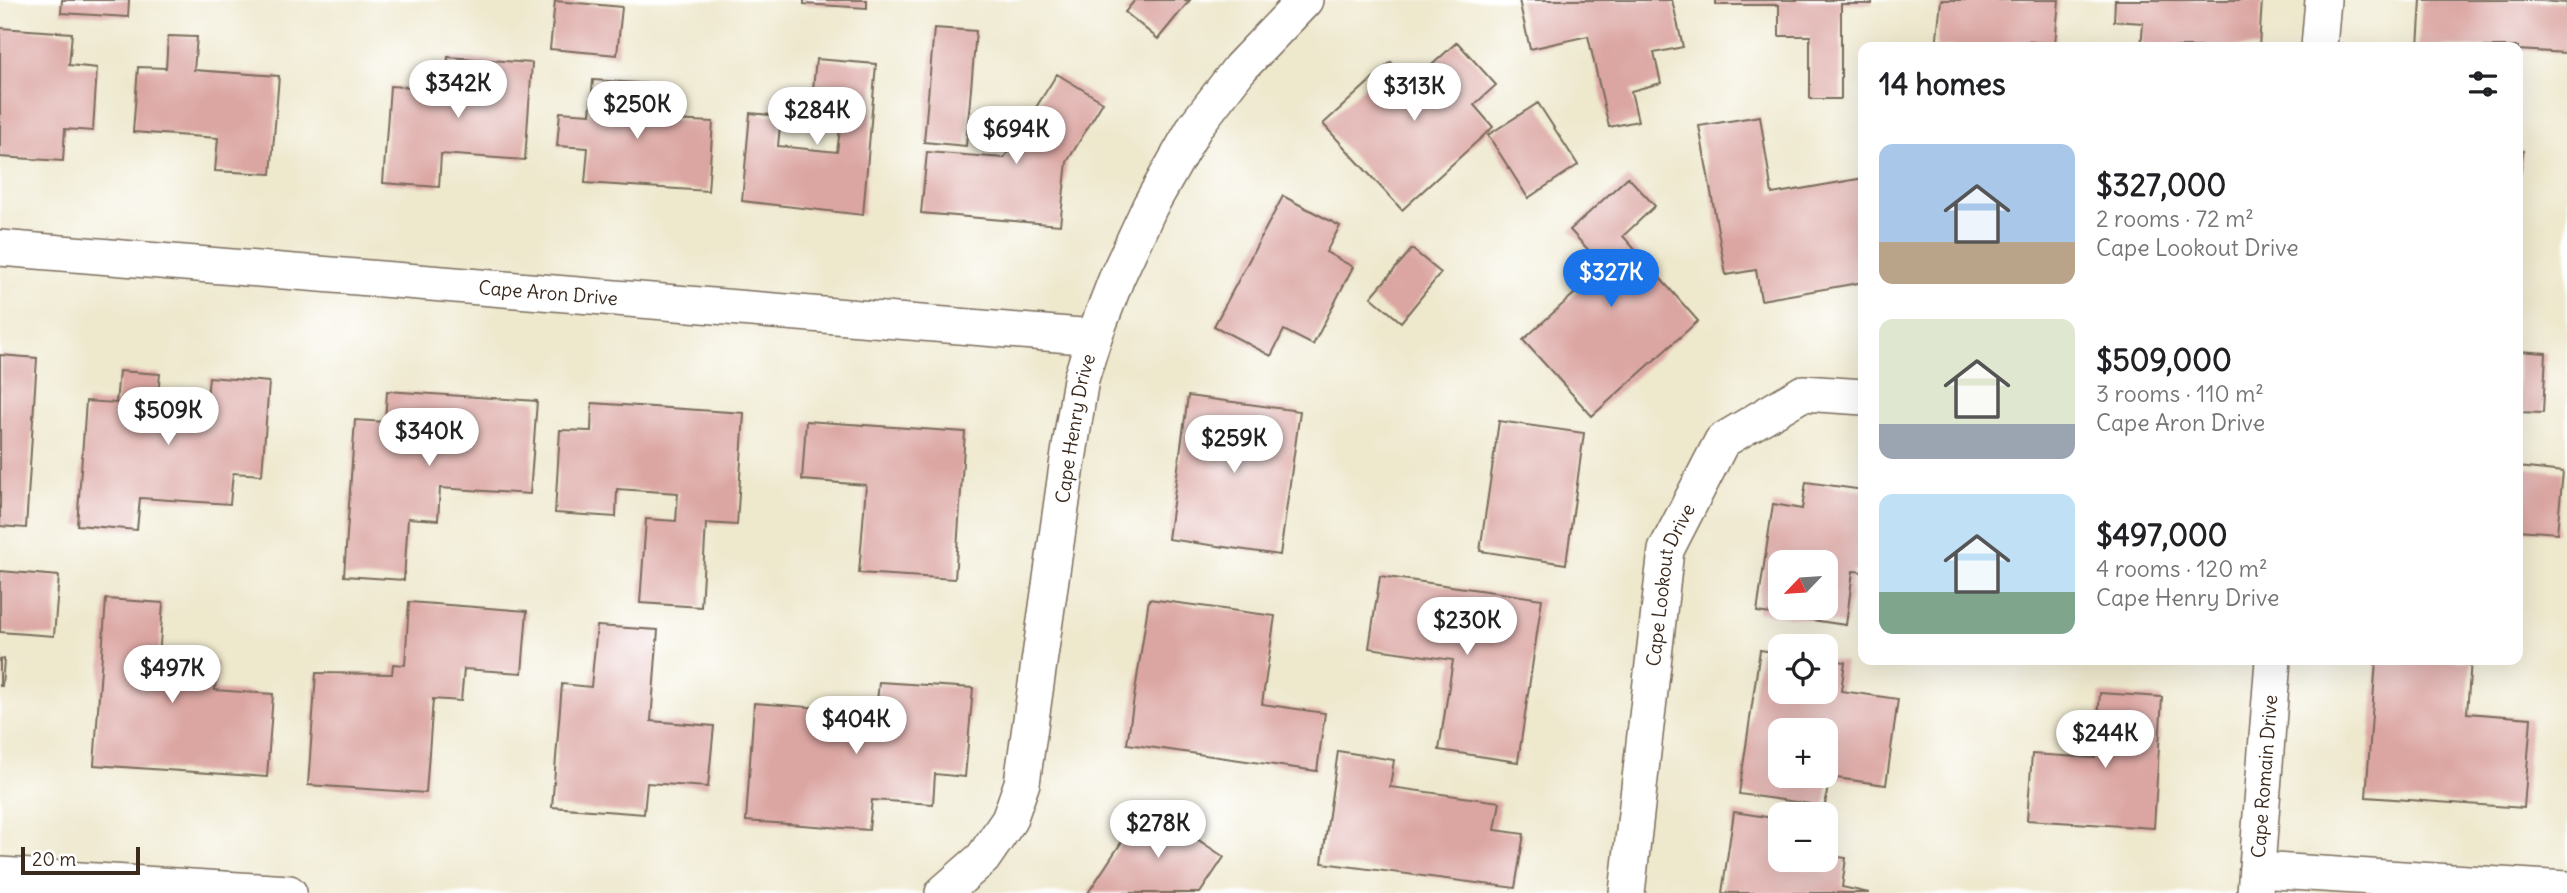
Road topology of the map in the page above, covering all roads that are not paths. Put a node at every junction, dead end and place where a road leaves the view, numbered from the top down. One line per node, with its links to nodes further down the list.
1 (1305, 0): 5 (street, Cape Henry Drive)
2 (2323, 0): 3 (street)
3 (2319, 42)
4 (0, 248): 5 (street, Cape Aron Drive)
5 (1094, 337): 12 (street, Cape Henry Drive)
6 (1858, 397): 13 (street, Cape Lookout Drive)
7 (2273, 665): 9 (street, Cape Romain Drive)
8 (0, 875): 11 (street)
9 (2256, 881): 10 (street)
10 (2567, 890)
11 (289, 893)
12 (943, 893)
13 (1627, 893)

